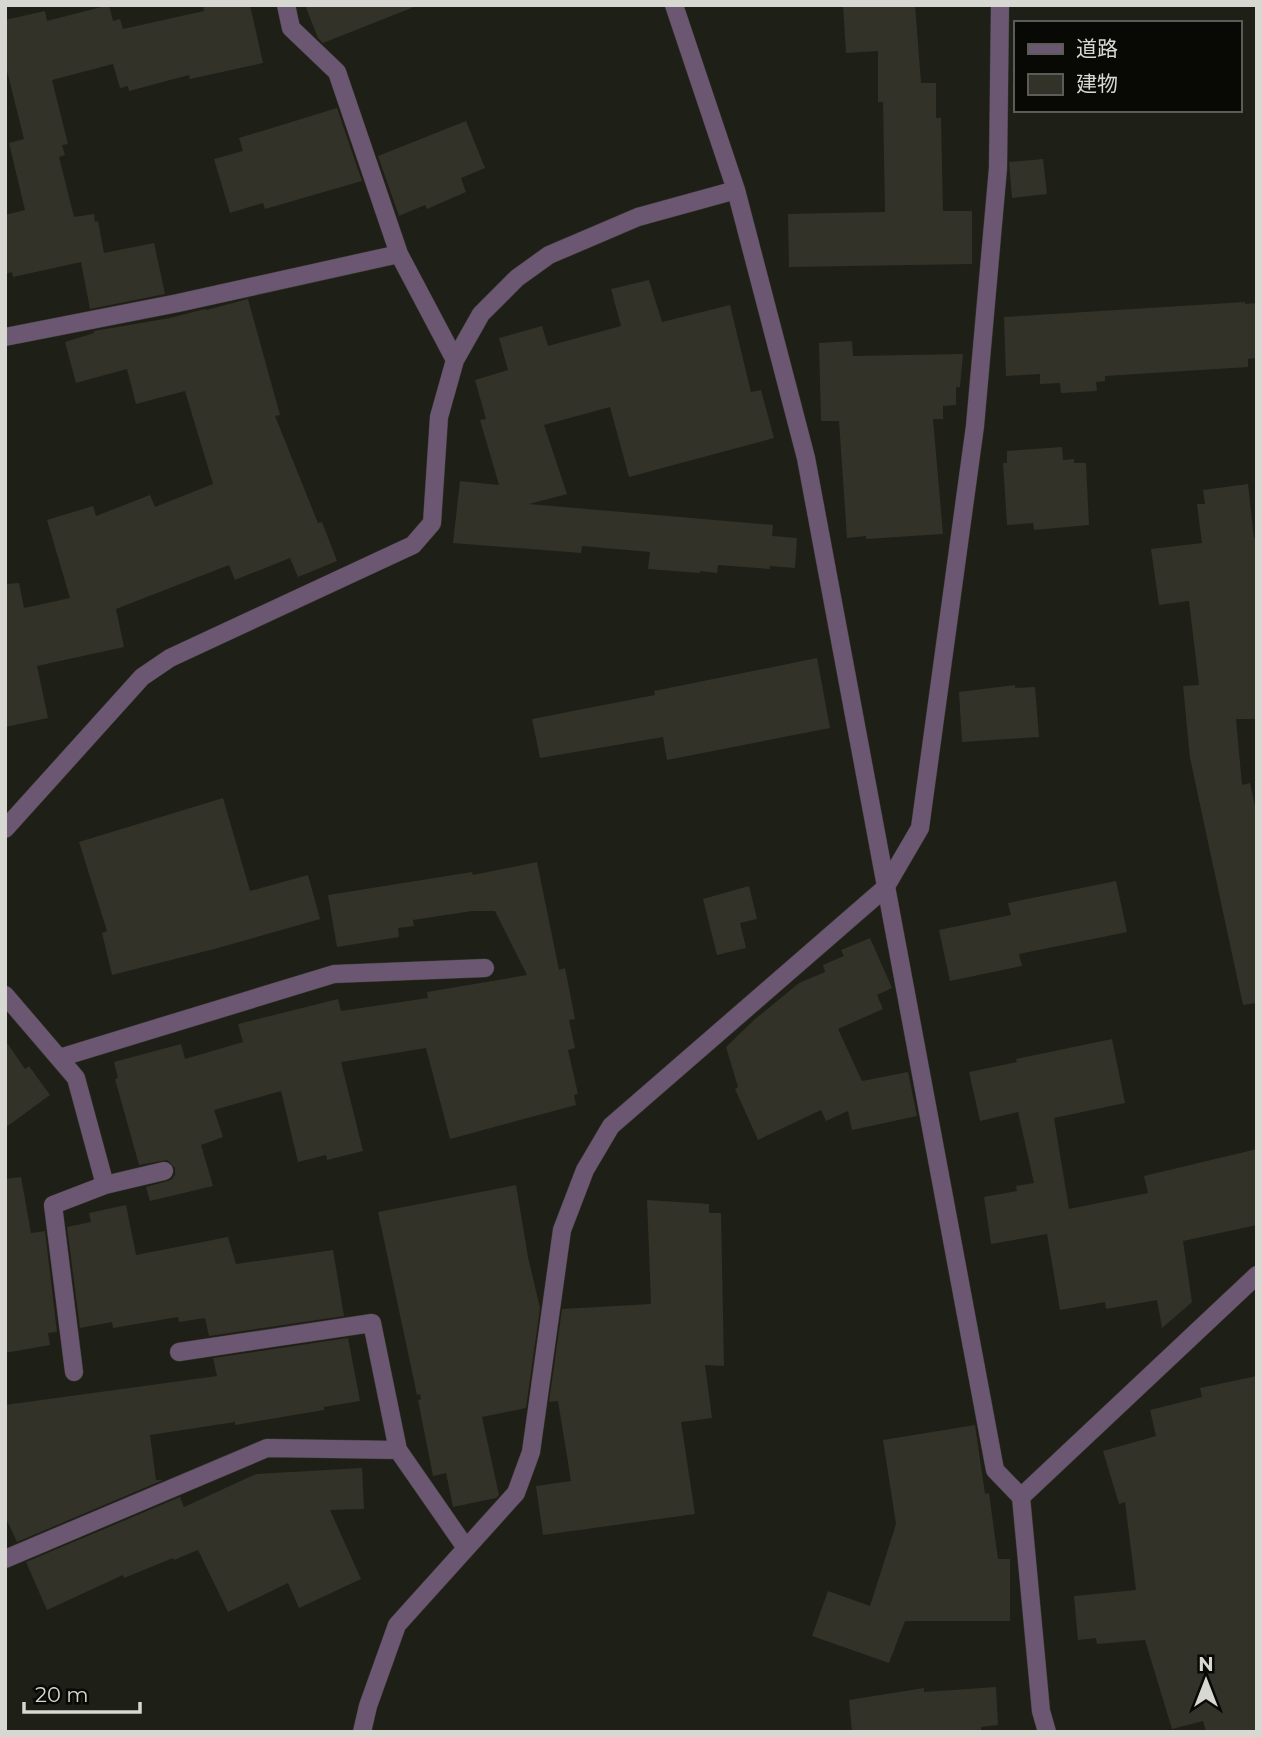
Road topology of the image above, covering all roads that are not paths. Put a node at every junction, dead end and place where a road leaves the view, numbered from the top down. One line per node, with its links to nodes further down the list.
1 (286, 5): 5 (street)
2 (674, 5): 4 (street)
3 (1000, 5): 9 (street)
4 (736, 190): 7 (street); 9 (street)
5 (399, 254): 6 (street); 7 (street)
6 (5, 337)
7 (455, 360): 8 (street)
8 (5, 830)
9 (885, 888): 19 (street); 20 (street)
10 (485, 968): 12 (street)
11 (5, 995): 12 (street)
12 (59, 1058): 14 (street)
13 (164, 1171): 14 (street)
14 (105, 1185): 17 (street)
15 (1257, 1275): 19 (street)
16 (178, 1352): 18 (street)
17 (74, 1372)
18 (398, 1450): 20 (street); 21 (street)
19 (1021, 1497): 23 (street)
20 (466, 1548): 22 (street)
21 (5, 1559)
22 (362, 1732)
23 (1047, 1732)

